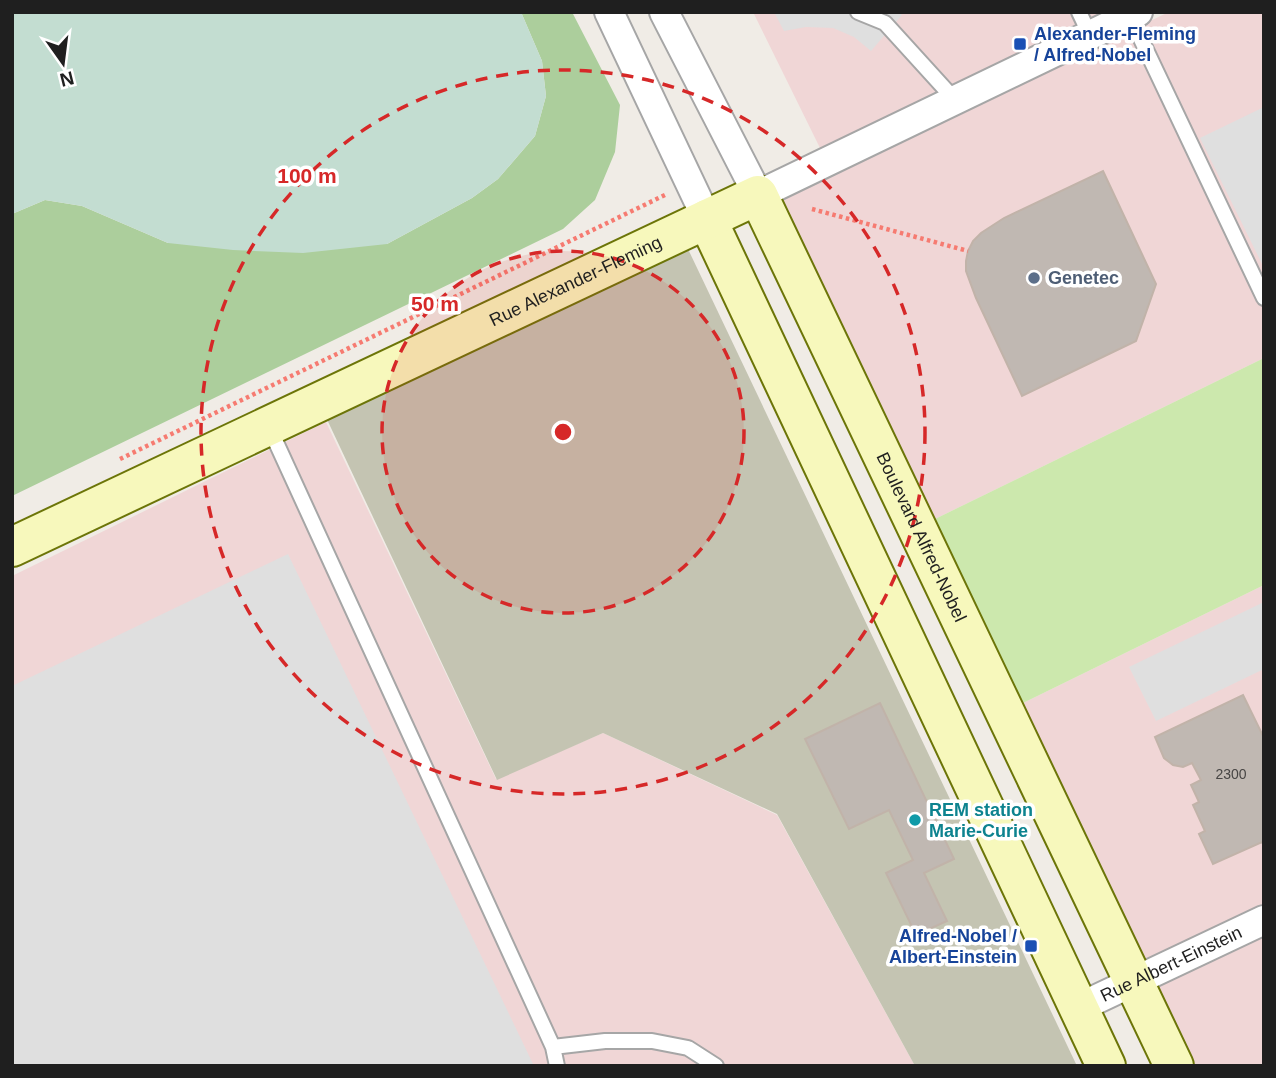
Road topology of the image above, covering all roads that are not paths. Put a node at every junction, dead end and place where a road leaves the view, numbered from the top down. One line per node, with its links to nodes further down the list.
1 (609, 12): 8 (street)
2 (664, 12): 7 (street, Boulevard Alfred-Nobel)
3 (858, 12): 6 (lane)
4 (1134, 14): 5 (street, Rue Alexander-Fleming); 9 (lane)
5 (1085, 24): 6 (street, Rue Alexander-Fleming)
6 (954, 100): 7 (street, Rue Alexander-Fleming)
7 (758, 195): 8 (street, Rue Alexander-Fleming); 13 (street, Boulevard Alfred-Nobel)
8 (707, 219): 10 (street, Rue Alexander-Fleming); 14 (street)
9 (1264, 298)
10 (269, 425): 11 (street, Rue Alexander-Fleming); 15 (lane)
11 (12, 547)
12 (1264, 920): 13 (street, Rue Albert-Einstein)
13 (1133, 982): 14 (street, Rue Albert-Einstein); 19 (street, Boulevard Alfred-Nobel)
14 (1078, 1008): 18 (street)
15 (553, 1047): 16 (lane); 17 (lane)
16 (557, 1066)
17 (716, 1066)
18 (1106, 1066)
19 (1174, 1066)

